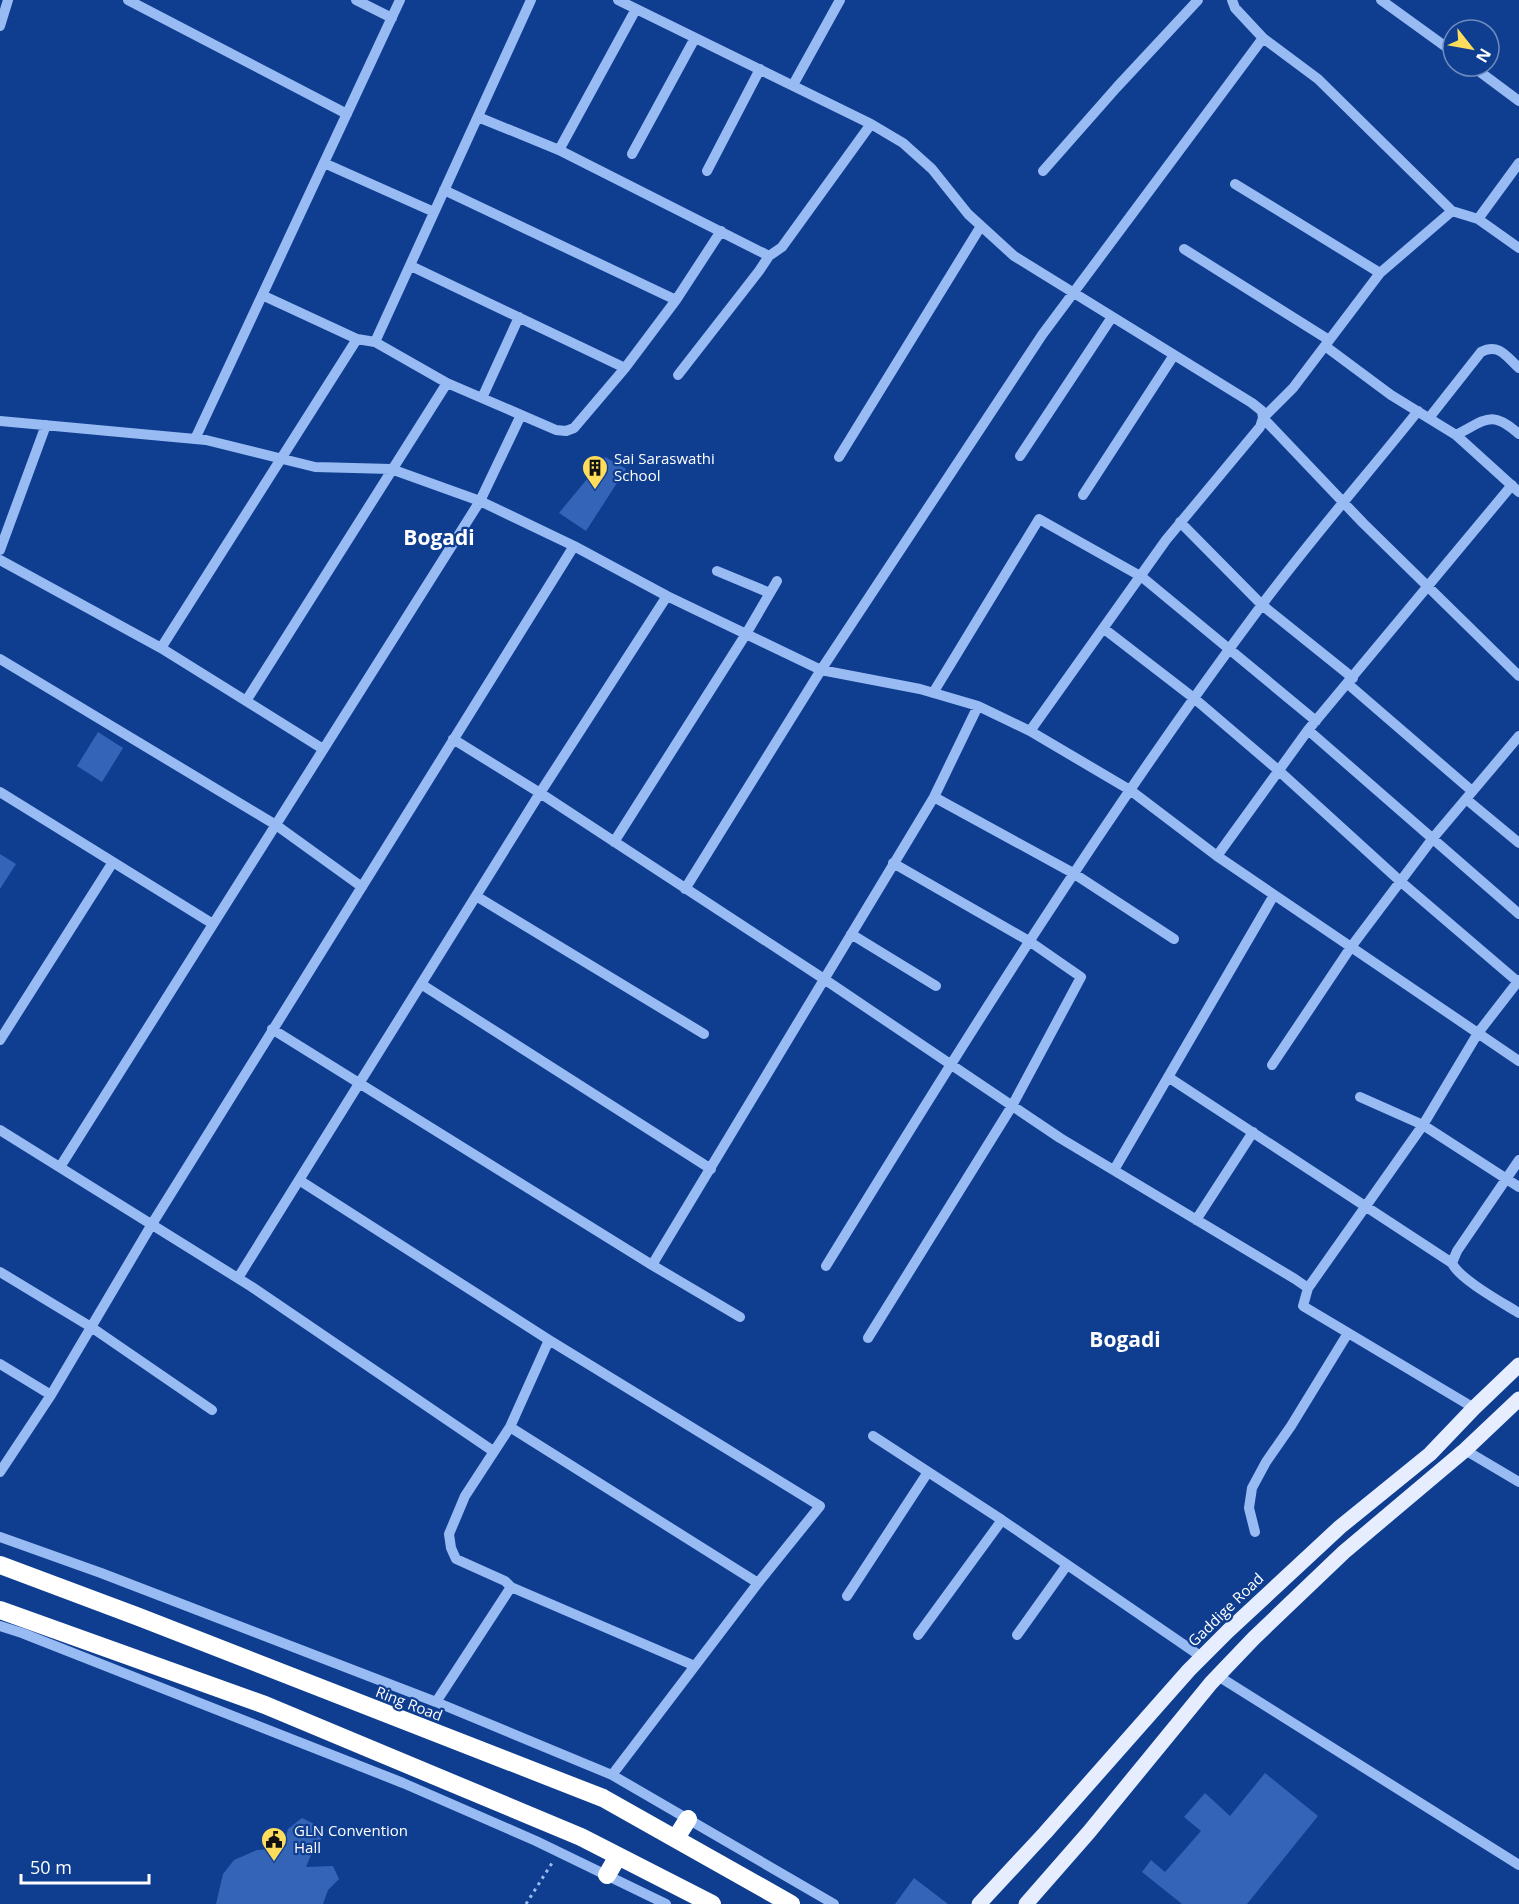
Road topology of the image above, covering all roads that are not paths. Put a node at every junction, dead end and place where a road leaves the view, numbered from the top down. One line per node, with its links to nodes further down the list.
1 (8, 0): 13 (street)
2 (128, 0): 21 (street)
3 (356, 0): 12 (street)
4 (400, 0): 12 (street)
5 (531, 0): 22 (street)
6 (618, 0): 11 (street)
7 (840, 0): 19 (street)
8 (1198, 0): 29 (street)
9 (1232, 0): 15 (street)
10 (1381, 0): 16 (street)
11 (636, 9): 14 (street); 24 (street)
12 (392, 18): 21 (street)
13 (0, 26)
14 (694, 38): 17 (street); 25 (street)
15 (1263, 38): 32 (street); 42 (street)
16 (1441, 43)
17 (760, 69): 19 (street); 28 (street)
18 (1488, 78): 20 (street)
19 (792, 85): 23 (street)
20 (1519, 101)
21 (347, 114): 26 (street)
22 (478, 117): 24 (street); 31 (street)
23 (871, 124): 35 (street); 39 (street)
24 (559, 150): 36 (street)
25 (632, 154)
26 (324, 163): 33 (street); 43 (street)
27 (1519, 163): 34 (street)
28 (707, 171)
29 (1043, 171)
30 (1235, 184): 41 (street)
31 (444, 190): 33 (street); 44 (street)
32 (1452, 211): 34 (street); 41 (street)
33 (434, 212): 40 (street)
34 (1478, 219): 37 (street)
35 (981, 226): 42 (street); 66 (street)
36 (721, 231): 39 (street); 44 (street)
37 (1519, 248)
38 (1184, 249): 49 (street)
39 (769, 256): 53 (street)
40 (411, 266): 45 (street); 48 (street)
41 (1380, 273): 49 (street)
42 (1073, 292): 46 (street); 89 (street)
43 (262, 295): 47 (street); 64 (street)
44 (676, 300): 51 (street)
45 (519, 317): 51 (street); 55 (street)
46 (1112, 317): 50 (street); 65 (street)
47 (357, 339): 48 (street); 67 (street)
48 (375, 342): 54 (street)
49 (1327, 343): 56 (street); 58 (street)
50 (1174, 355): 58 (street); 70 (street)
51 (625, 368): 57 (street)
52 (1519, 368): 59 (street)
53 (678, 375)
54 (447, 382): 55 (street); 68 (street)
55 (482, 398): 57 (street)
56 (1418, 411): 59 (street); 72 (street)
57 (521, 415): 71 (street)
58 (1263, 418): 72 (street); 73 (street)
59 (1429, 418): 63 (street)
60 (0, 421): 61 (street)
61 (46, 425): 64 (street); 75 (street)
62 (1519, 434): 63 (street)
63 (1456, 435): 69 (street)
64 (195, 439): 67 (street)
65 (1020, 456)
66 (839, 457)
67 (279, 460): 68 (street); 86 (street)
68 (391, 470): 71 (street); 94 (street)
69 (1516, 489): 80 (street)
70 (1083, 495)
71 (480, 501): 74 (street); 101 (street)
72 (1344, 503): 80 (street); 83 (street)
73 (1180, 522): 78 (street); 83 (street)
74 (574, 546): 82 (street); 100 (street)
75 (0, 550)
76 (0, 560): 86 (street)
77 (717, 571): 81 (street)
78 (1142, 577): 84 (street); 87 (street); 92 (street)
79 (777, 581): 81 (street)
80 (1429, 586): 90 (street); 91 (street)
81 (770, 593): 85 (street)
82 (667, 596): 85 (street); 105 (street)
83 (1262, 605): 87 (street); 91 (street)
84 (1103, 628): 93 (street); 98 (street)
85 (746, 634): 89 (street); 110 (street)
86 (161, 648): 94 (street)
87 (1230, 649): 93 (street); 96 (street)
88 (0, 658): 108 (street)
89 (821, 670): 92 (street); 118 (street)
90 (1519, 676)
91 (1350, 681): 96 (street); 106 (street)
92 (933, 693): 95 (street)
93 (1195, 699): 102 (street); 103 (street)
94 (246, 701): 101 (street)
95 (978, 706): 98 (street); 107 (street)
96 (1316, 721): 97 (street)
97 (1308, 730): 102 (street); 109 (street)
98 (1030, 731): 103 (street)
99 (1519, 736): 106 (street)
100 (453, 740): 105 (street); 117 (street)
101 (323, 749): 108 (street)
102 (1278, 770): 112 (street); 116 (street)
103 (1130, 790): 112 (street); 115 (street)
104 (0, 792): 113 (street)
105 (540, 793): 110 (street); 120 (street)
106 (1469, 795): 109 (street); 111 (street)
107 (934, 797): 114 (street); 115 (street)
108 (276, 825): 117 (street); 122 (street)
109 (1433, 838): 116 (street); 121 (street)
110 (614, 842): 118 (street)
111 (1519, 843)
112 (1217, 856): 119 (street)
113 (113, 862): 122 (street); 134 (street)
114 (893, 863): 123 (street); 125 (street)
115 (1073, 873): 124 (street); 125 (street)
116 (1400, 882): 126 (street); 128 (street)
117 (362, 887): 131 (street)
118 (685, 889): 127 (street)
119 (1274, 895): 126 (street); 138 (street)
120 (476, 896): 129 (street); 133 (street)
121 (1519, 914)
122 (213, 924): 146 (street)
123 (851, 934): 127 (street); 130 (street)
124 (1174, 939)
125 (1029, 941): 136 (street); 141 (street)
126 (1351, 947): 132 (street); 137 (street)
127 (824, 979): 136 (street); 147 (street)
128 (1518, 981): 132 (street)
129 (421, 984): 139 (street); 147 (street)
130 (936, 986)
131 (272, 1029): 139 (street); 154 (street)
132 (1478, 1033): 135 (street); 142 (street)
133 (704, 1034)
134 (0, 1040)
135 (1519, 1061)
136 (950, 1064): 141 (street); 157 (street)
137 (1272, 1065)
138 (1168, 1077): 144 (street); 148 (street)
139 (358, 1083): 150 (street); 156 (street)
140 (1360, 1097): 142 (street)
141 (1012, 1106): 148 (street); 165 (street)
142 (1423, 1125): 149 (street); 152 (street)
143 (0, 1130): 146 (street)
144 (1253, 1132): 152 (street); 153 (street)
145 (1519, 1161): 149 (street)
146 (60, 1167): 154 (street)
147 (711, 1169): 156 (street)
148 (1114, 1170): 153 (street)
149 (1506, 1178): 151 (street); 155 (street)
150 (299, 1180): 159 (street); 166 (street)
151 (1519, 1187)
152 (1365, 1206): 155 (street); 160 (street)
153 (1196, 1220): 160 (street)
154 (152, 1224): 159 (street); 163 (street)
155 (1452, 1263): 161 (street)
156 (652, 1265): 162 (street)
157 (826, 1266)
158 (0, 1272): 163 (street)
159 (238, 1278): 176 (street)
160 (1308, 1288): 164 (street)
161 (1519, 1313)
162 (740, 1317)
163 (91, 1327): 169 (street); 172 (street)
164 (1347, 1333): 171 (street); 181 (street)
165 (868, 1338)
166 (549, 1340): 173 (street); 185 (street)
167 (0, 1364): 169 (street)
168 (1519, 1365): 171 (main road, Gaddige Road)
169 (51, 1395): 177 (street)
170 (1519, 1399): 175 (main road)
171 (1474, 1408): 192 (main road, Gaddige Road)
172 (212, 1410)
173 (510, 1427): 176 (street); 185 (street)
174 (873, 1436): 178 (street)
175 (1466, 1450): 179 (street); 194 (main road)
176 (493, 1451): 186 (street)
177 (0, 1472)
178 (928, 1472): 180 (street); 187 (street)
179 (1519, 1482)
180 (1002, 1520): 184 (street); 190 (street)
181 (1255, 1532)
182 (0, 1537): 195 (street)
183 (0, 1565): 200 (highway, Ring Road)
184 (1067, 1565): 191 (street); 192 (street)
185 (758, 1583): 193 (street)
186 (511, 1587): 193 (street); 195 (street)
187 (847, 1596)
188 (0, 1610): 196 (highway)
189 (0, 1626): 198 (street)
190 (918, 1635)
191 (1017, 1635)
192 (1202, 1657): 208 (main road, Gaddige Road)
193 (695, 1666): 197 (street)
194 (1218, 1676): 202 (street); 209 (main road)
195 (436, 1702): 197 (street)
196 (410, 1766): 198 (highway); 201 (highway)
197 (612, 1775): 199 (street)
198 (403, 1783): 203 (street)
199 (688, 1819): 200 (highway); 207 (street)
200 (676, 1838): 206 (highway, Ring Road)
201 (618, 1856): 203 (highway); 205 (highway)
202 (1519, 1865)
203 (607, 1875): 204 (street)
204 (666, 1904)
205 (712, 1904)
206 (791, 1904)
207 (834, 1904)
208 (979, 1904)
209 (1026, 1904)

